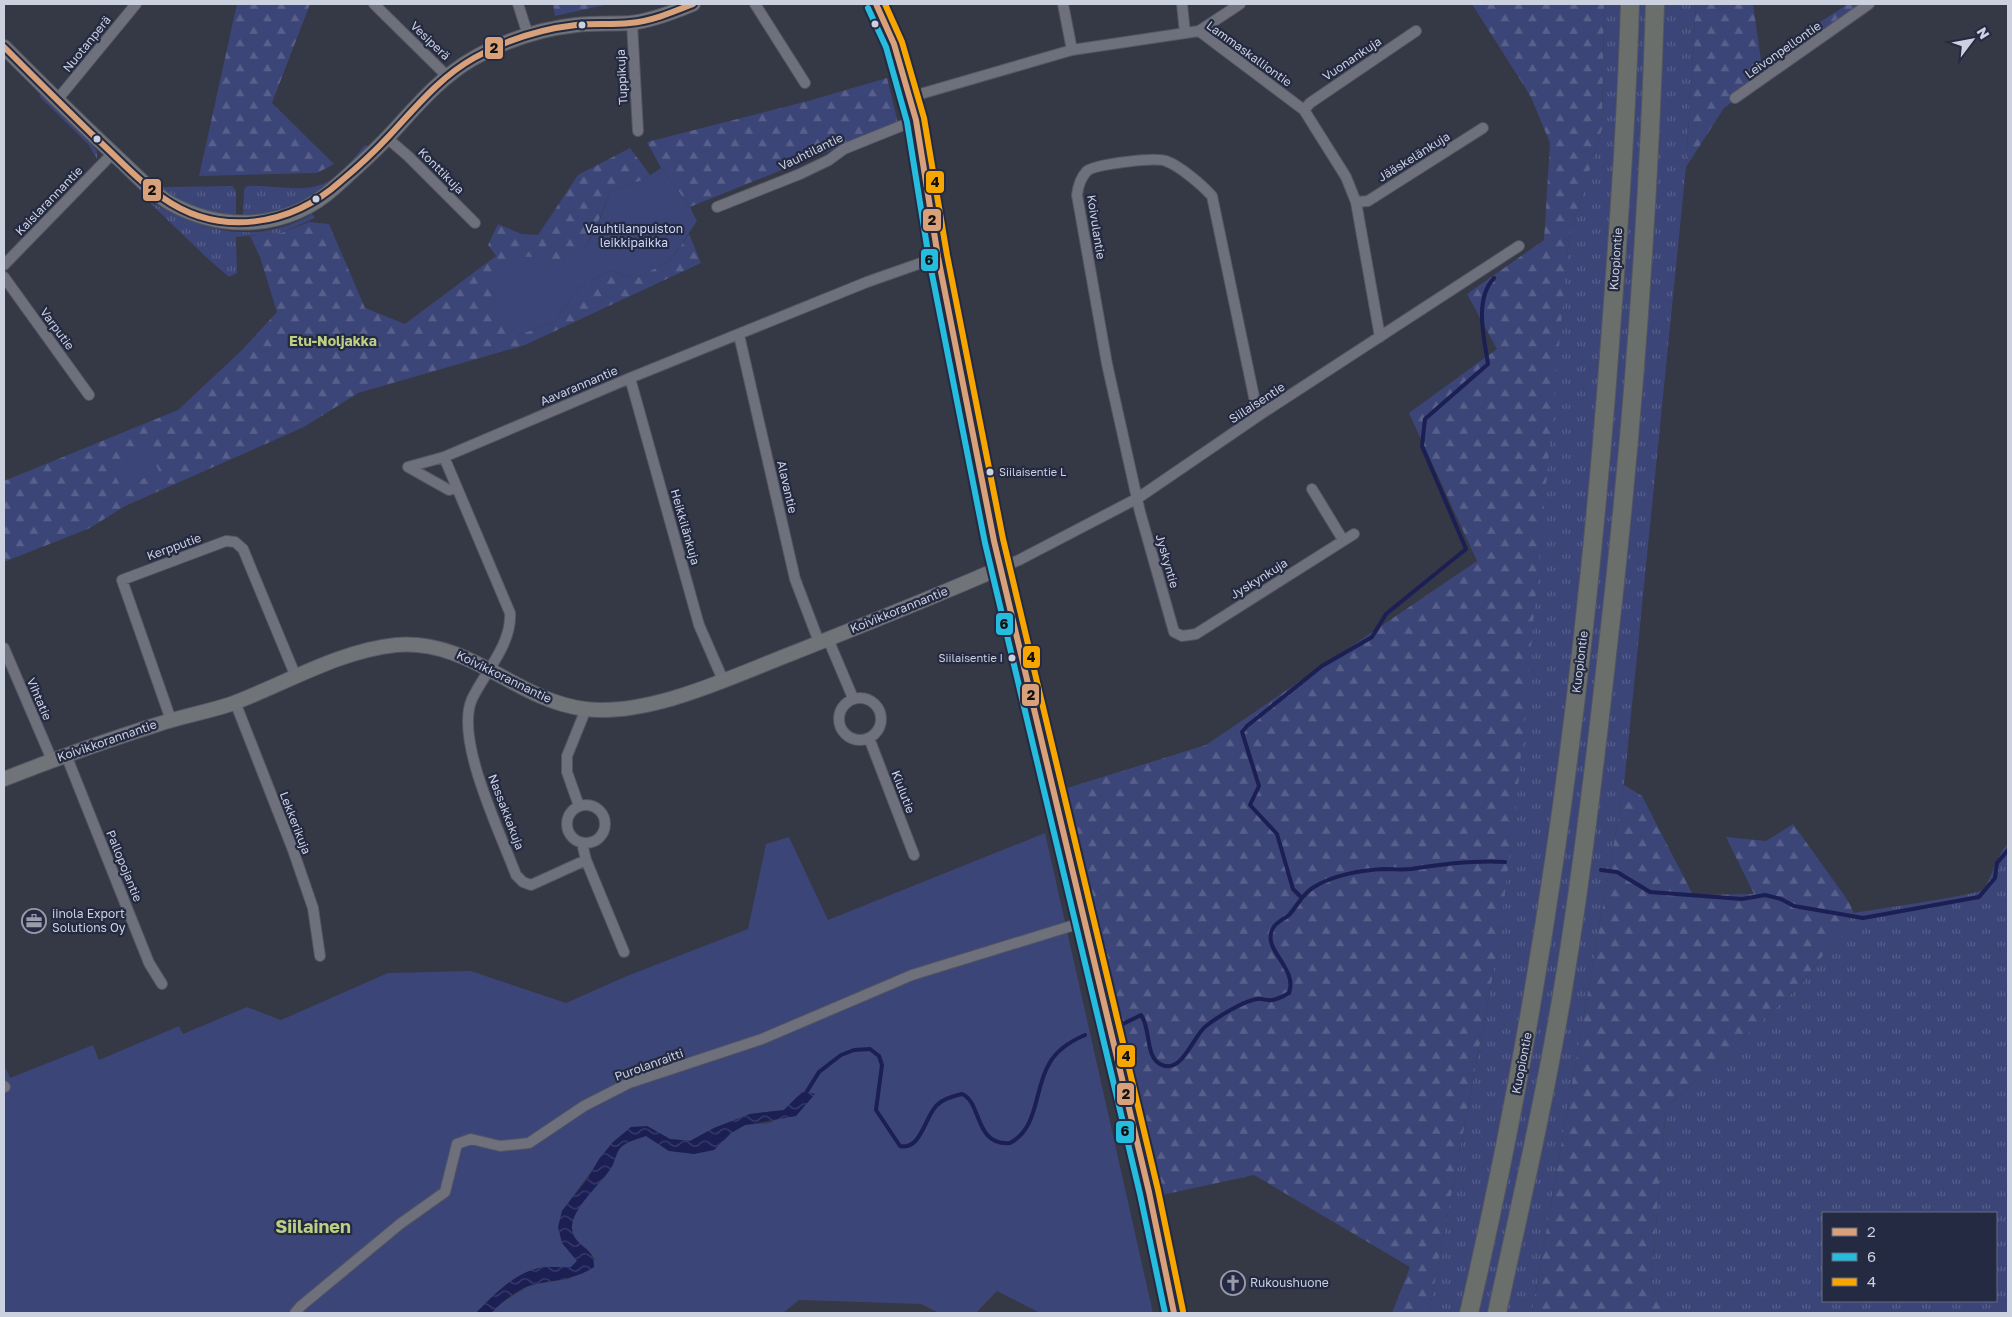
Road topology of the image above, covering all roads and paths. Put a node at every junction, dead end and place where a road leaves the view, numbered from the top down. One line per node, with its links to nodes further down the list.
1 (136, 4): 24 (street, Nuotanperä)
2 (374, 4): 20 (street, Vesiperä)
3 (518, 4): 17 (street)
4 (693, 4): 13 (street)
5 (755, 4): 21 (street)
6 (876, 4): 22 (street)
7 (1063, 4): 19 (street)
8 (1182, 4): 16 (street)
9 (1240, 4): 14 (street)
10 (1630, 4): 74 (highway, Kuopiontie)
11 (1655, 4): 75 (highway)
12 (1869, 4): 23 (street, Leivonpellontie)
13 (632, 23): 17 (street); 28 (street, Tuppikuja)
14 (1199, 31): 16 (street, Lammaskalliontie); 25 (street, Lammaskalliontie)
15 (1416, 31): 25 (street, Vuonankuja)
16 (1185, 33): 19 (street, Lammaskalliontie)
17 (528, 35): 20 (street)
18 (4, 47): 24 (street)
19 (1072, 50): 22 (street, Lammaskalliontie)
20 (448, 76): 29 (street)
21 (805, 83)
22 (910, 97): 26 (street)
23 (1735, 98)
24 (58, 100): 30 (street)
25 (1304, 110): 31 (street, Lammaskalliontie)
26 (916, 120): 32 (street, Vauhtilantie); 35 (street)
27 (1483, 128): 31 (street, Jääskelänkuja)
28 (638, 131)
29 (387, 138): 30 (street); 33 (street, Konttikuja)
30 (113, 153): 36 (street, Kaislarannantie)
31 (1356, 202): 39 (street, Lammaskalliontie)
32 (717, 207)
33 (475, 223)
34 (1520, 246): 39 (street, Siilaisentie)
35 (938, 257): 38 (street, Aavarannantie); 49 (street)
36 (4, 265)
37 (4, 277): 41 (street, Varputie)
38 (739, 335): 40 (street, Aavarannantie); 51 (street, Alavantie)
39 (1380, 336): 42 (street, Siilaisentie)
40 (630, 378): 43 (street, Aavarannantie); 55 (street, Heikkilänkuja)
41 (89, 395)
42 (1258, 416): 46 (street, Siilaisentie); 46 (street, Koivulantie)
43 (444, 457): 44 (street); 44 (street, Aavarannantie)
44 (457, 488): 53 (street)
45 (1312, 489): 48 (street)
46 (1138, 498): 49 (street, Siilaisentie); 50 (street, Jyskyntie)
47 (1354, 534): 48 (street, Jyskynkuja)
48 (1344, 540): 50 (street, Jyskynkuja)
49 (1000, 568): 51 (street, Koivikkorannantie); 68 (street)
50 (1174, 632)
51 (824, 641): 55 (street, Koivikkorannantie); 56 (street)
52 (4, 648): 62 (street, Vihtatie)
53 (490, 668): 54 (street, Koivikkorannantie); 58 (street, Koivikkorannantie); 67 (street, Nassakkakuja)
54 (296, 677): 57 (street, Koivikkorannantie); 59 (street, Kerpputie)
55 (723, 680): 58 (street, Koivikkorannantie)
56 (853, 698): 60 (street); 60 (street)
57 (235, 702): 59 (street, Koivikkorannantie); 70 (street, Lekkerikuja)
58 (586, 710): 64 (street)
59 (171, 720): 61 (street, Koivikkorannantie)
60 (869, 738): 66 (street, Kiulutie)
61 (66, 755): 62 (street, Koivikkorannantie); 71 (street, Pallopojantie)
62 (52, 760): 63 (street, Koivikkorannantie)
63 (4, 779)
64 (579, 806): 65 (street); 65 (street)
65 (582, 843): 67 (street)
66 (914, 855)
67 (586, 860): 69 (street)
68 (1084, 922): 72 (street, Purolanraitti); 73 (street)
69 (624, 952)
70 (320, 956)
71 (162, 984)
72 (295, 1313)
73 (1174, 1313)
74 (1469, 1313)
75 (1497, 1313)

